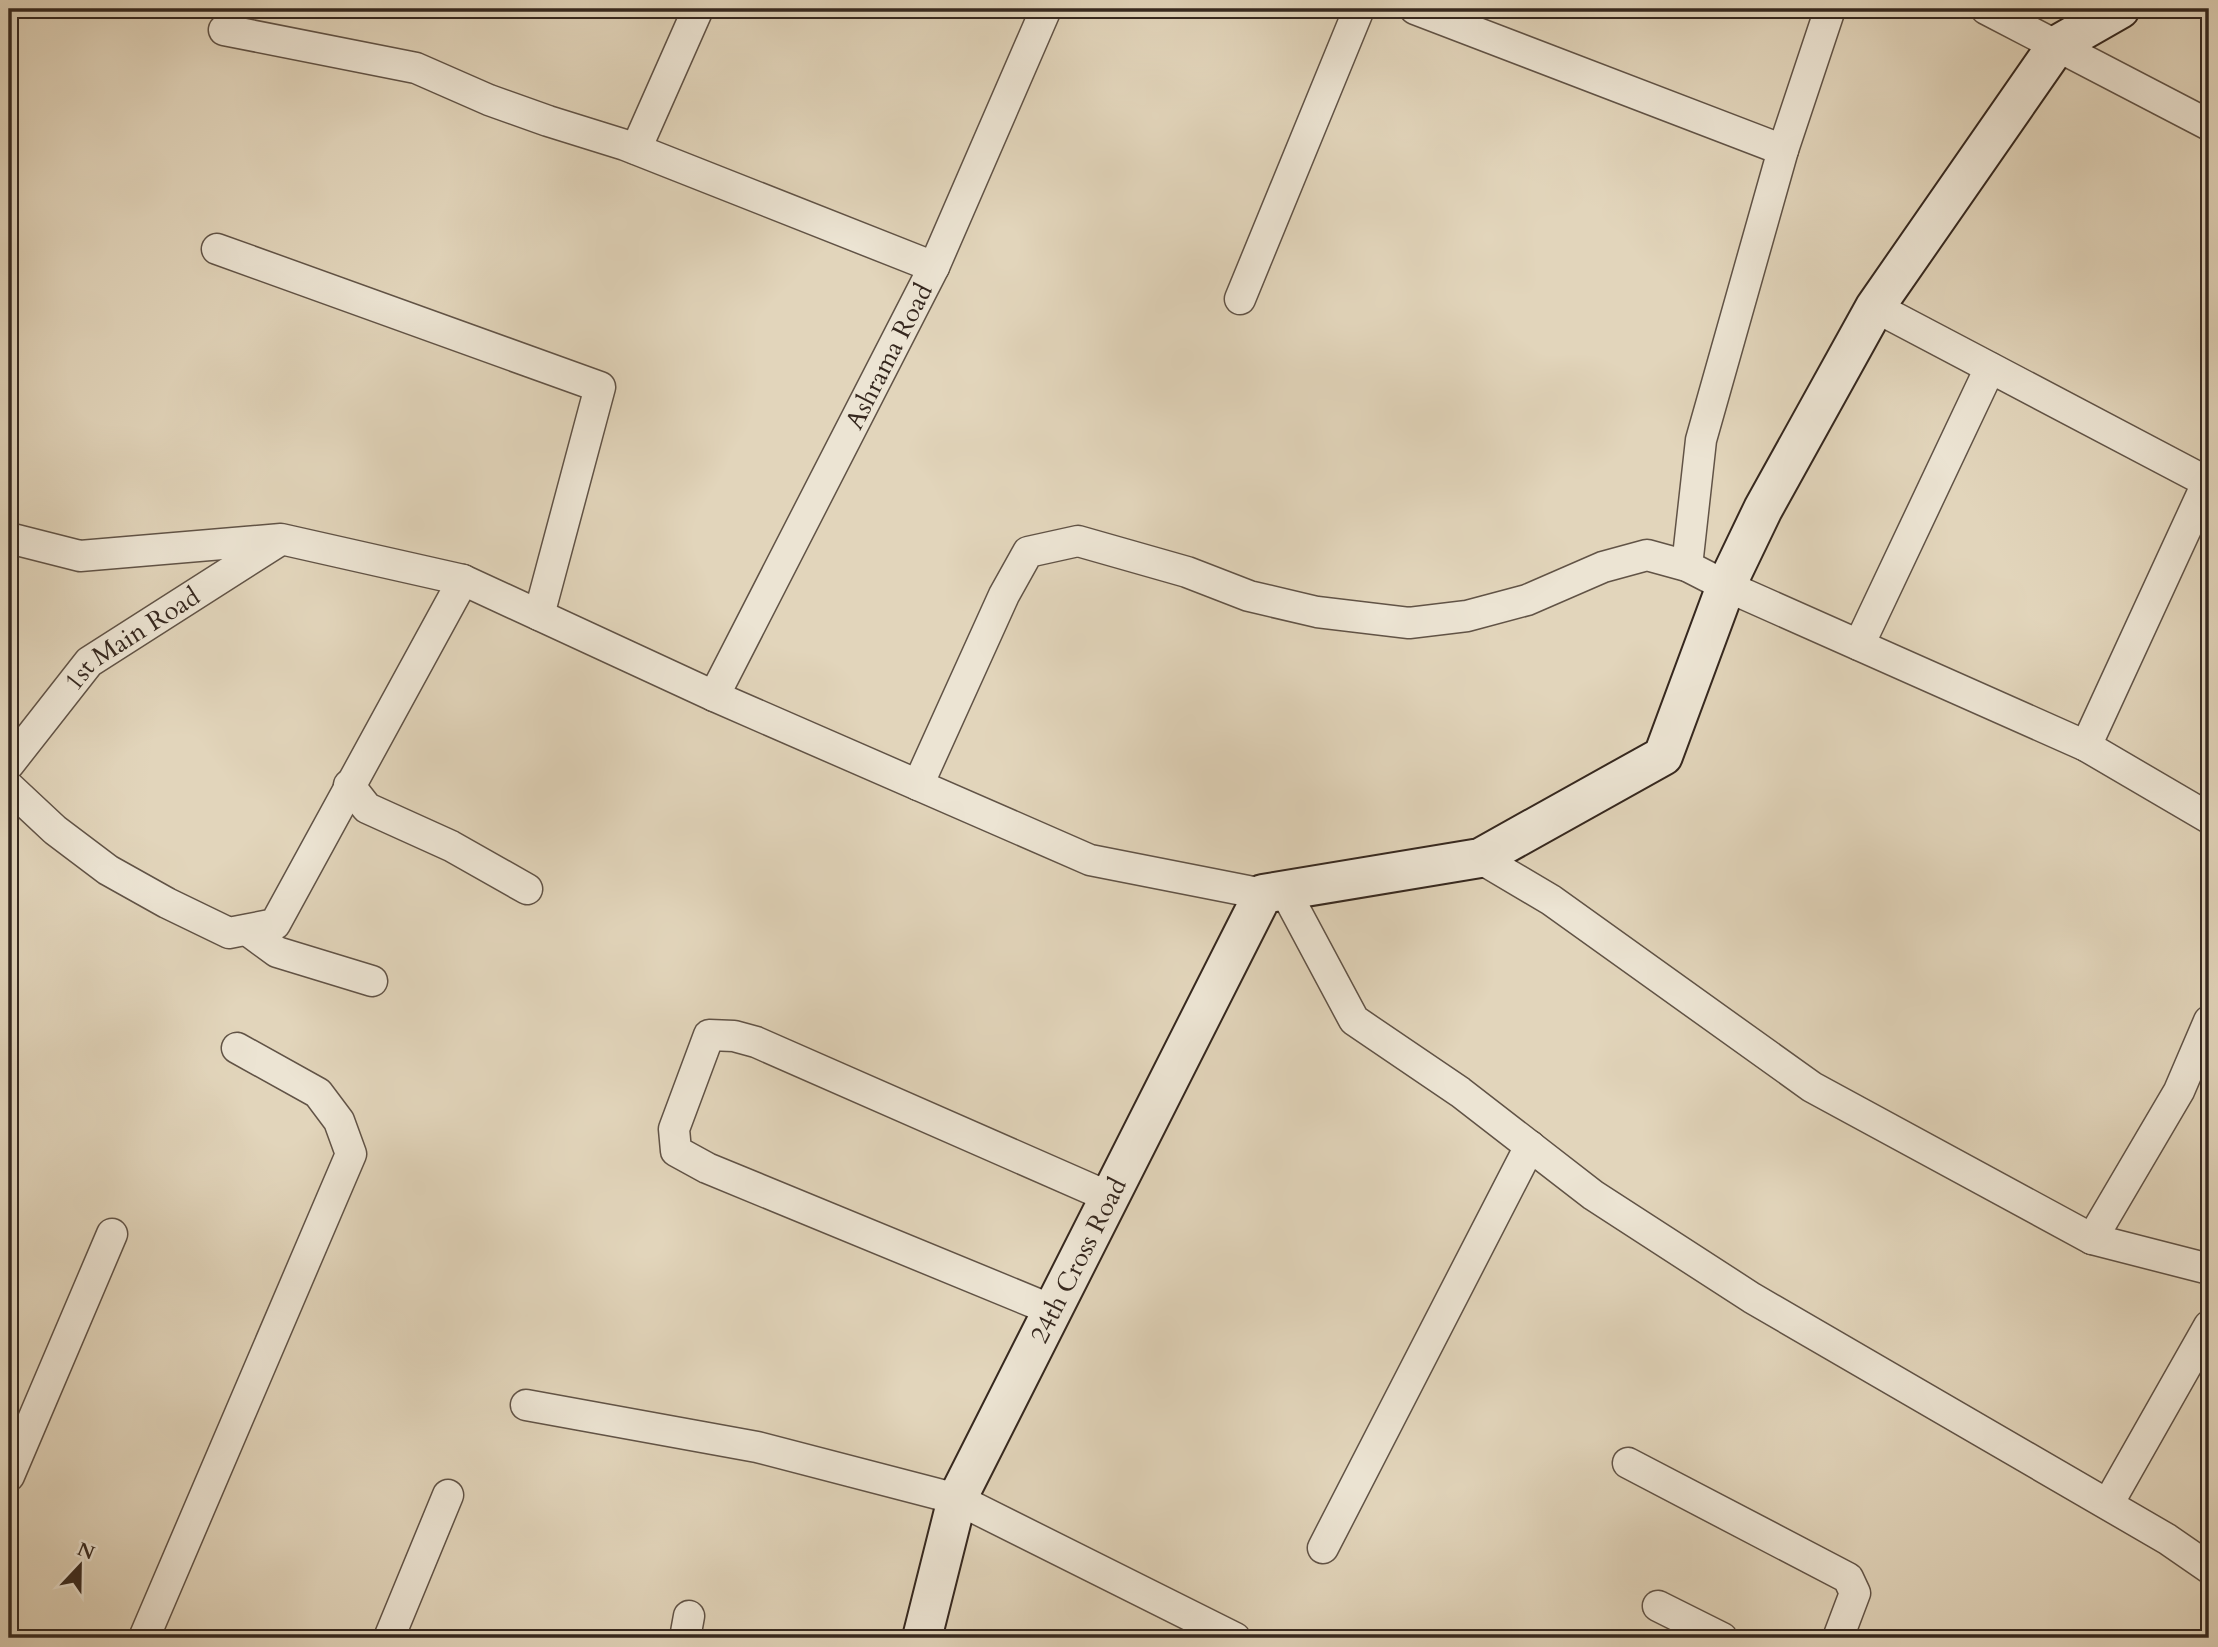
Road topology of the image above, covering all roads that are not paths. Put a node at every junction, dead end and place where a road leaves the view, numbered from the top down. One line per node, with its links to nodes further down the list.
1 (698, 9): 11 (street)
2 (1046, 9): 14 (street, Ashrama Road)
3 (1359, 9): 15 (street)
4 (1415, 9): 12 (street)
5 (1830, 9): 12 (street)
6 (1986, 9): 9 (street)
7 (2120, 9): 9 (street)
8 (224, 30): 11 (street)
9 (2057, 45): 10 (street); 16 (street)
10 (2209, 125)
11 (636, 149): 14 (street)
12 (1783, 150): 21 (street)
13 (217, 249): 24 (street)
14 (934, 267): 26 (street, Ashrama Road)
15 (1240, 299)
16 (1875, 307): 17 (street); 23 (street)
17 (1990, 368): 18 (street); 25 (street)
18 (2209, 482): 27 (street)
19 (9, 538): 20 (street)
20 (281, 539): 22 (street); 28 (street, 1st Main Road)
21 (1687, 566): 23 (street); 30 (street)
22 (463, 580): 24 (street); 29 (street)
23 (1726, 586): 25 (street); 33 (street)
24 (539, 615): 26 (street)
25 (1859, 645): 27 (street)
26 (714, 696): 30 (street)
27 (2086, 746): 32 (street)
28 (9, 764)
29 (349, 785): 34 (street); 36 (street)
30 (918, 785): 35 (street)
31 (9, 787): 36 (street)
32 (2209, 818)
33 (1480, 858): 35 (street); 43 (street)
34 (527, 889)
35 (1274, 893): 40 (street); 41 (street, 24th Cross Road)
36 (247, 930): 37 (street)
37 (372, 981)
38 (2209, 1021): 43 (street)
39 (237, 1048): 57 (street)
40 (1530, 1146): 52 (street); 53 (street)
41 (1109, 1198): 45 (street, 24th Cross Road); 45 (street)
42 (112, 1234): 49 (street)
43 (2092, 1239): 44 (street)
44 (2209, 1269)
45 (1052, 1310): 51 (street, 24th Cross Road)
46 (2209, 1326): 52 (street)
47 (526, 1405): 51 (street)
48 (1628, 1463): 56 (street)
49 (9, 1476)
50 (448, 1495): 58 (street)
51 (957, 1499): 59 (street, 24th Cross Road); 60 (street)
52 (2108, 1504): 54 (street)
53 (1322, 1548)
54 (2209, 1568)
55 (1658, 1606): 61 (street)
56 (1845, 1636)
57 (144, 1638)
58 (389, 1638)
59 (922, 1638)
60 (1235, 1638)
61 (1722, 1638)

